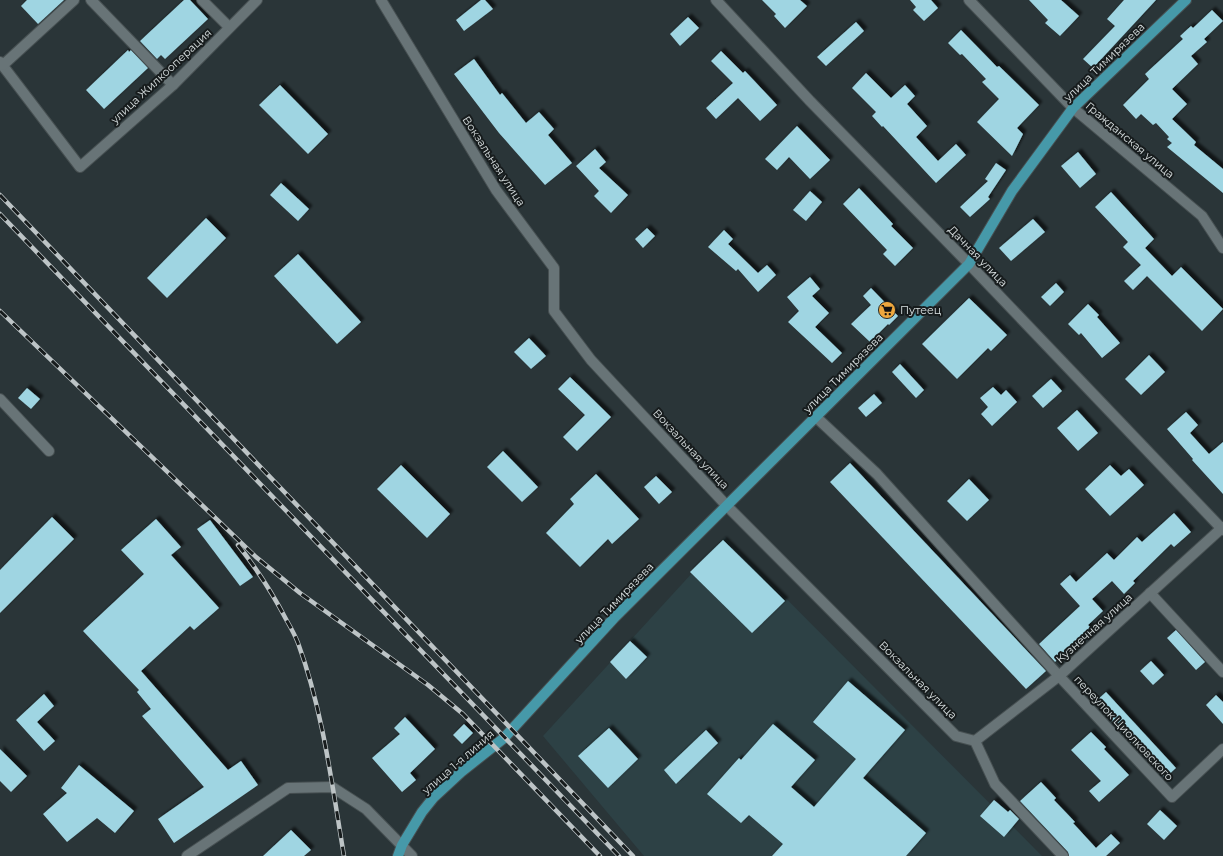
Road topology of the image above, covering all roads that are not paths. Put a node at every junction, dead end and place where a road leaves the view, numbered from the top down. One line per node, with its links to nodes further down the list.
1 (74, 0): 10 (street)
2 (91, 0): 11 (street)
3 (202, 0): 9 (street)
4 (257, 0): 9 (street, улица Жилкооперация)
5 (381, 0): 18 (street, Вокзальная улица)
6 (716, 0): 14 (street, Дачная улица)
7 (969, 0): 12 (street, Гражданская улица)
8 (1186, 0): 12 (main road, улица Тимирязева)
9 (229, 28): 11 (street, улица Жилкооперация)
10 (2, 63): 11 (street, улица Жилкооперация)
11 (173, 85)
12 (1072, 108): 13 (street, Гражданская улица); 14 (main road, улица Тимирязева)
13 (1223, 248)
14 (969, 264): 16 (main road, улица Тимирязева); 19 (street, Дачная улица)
15 (0, 398): 17 (street)
16 (816, 417): 18 (main road, улица Тимирязева); 22 (street)
17 (49, 451)
18 (727, 506): 23 (main road, улица Тимирязева); 24 (street, Вокзальная улица)
19 (1223, 528): 20 (street, Кузнечная улица)
20 (1150, 593): 21 (street); 22 (street, Кузнечная улица)
21 (1223, 672)
22 (1059, 676): 24 (street, Кузнечная улица); 25 (street, переулок Циолковского)
23 (512, 730): 26 (main road, улица 1-я линия)
24 (975, 741): 30 (street)
25 (1223, 749)
26 (402, 845): 27 (street); 28 (main road, улица 1-я линия); 29 (street)
27 (186, 856)
28 (398, 856)
29 (412, 856)
30 (1064, 856)

